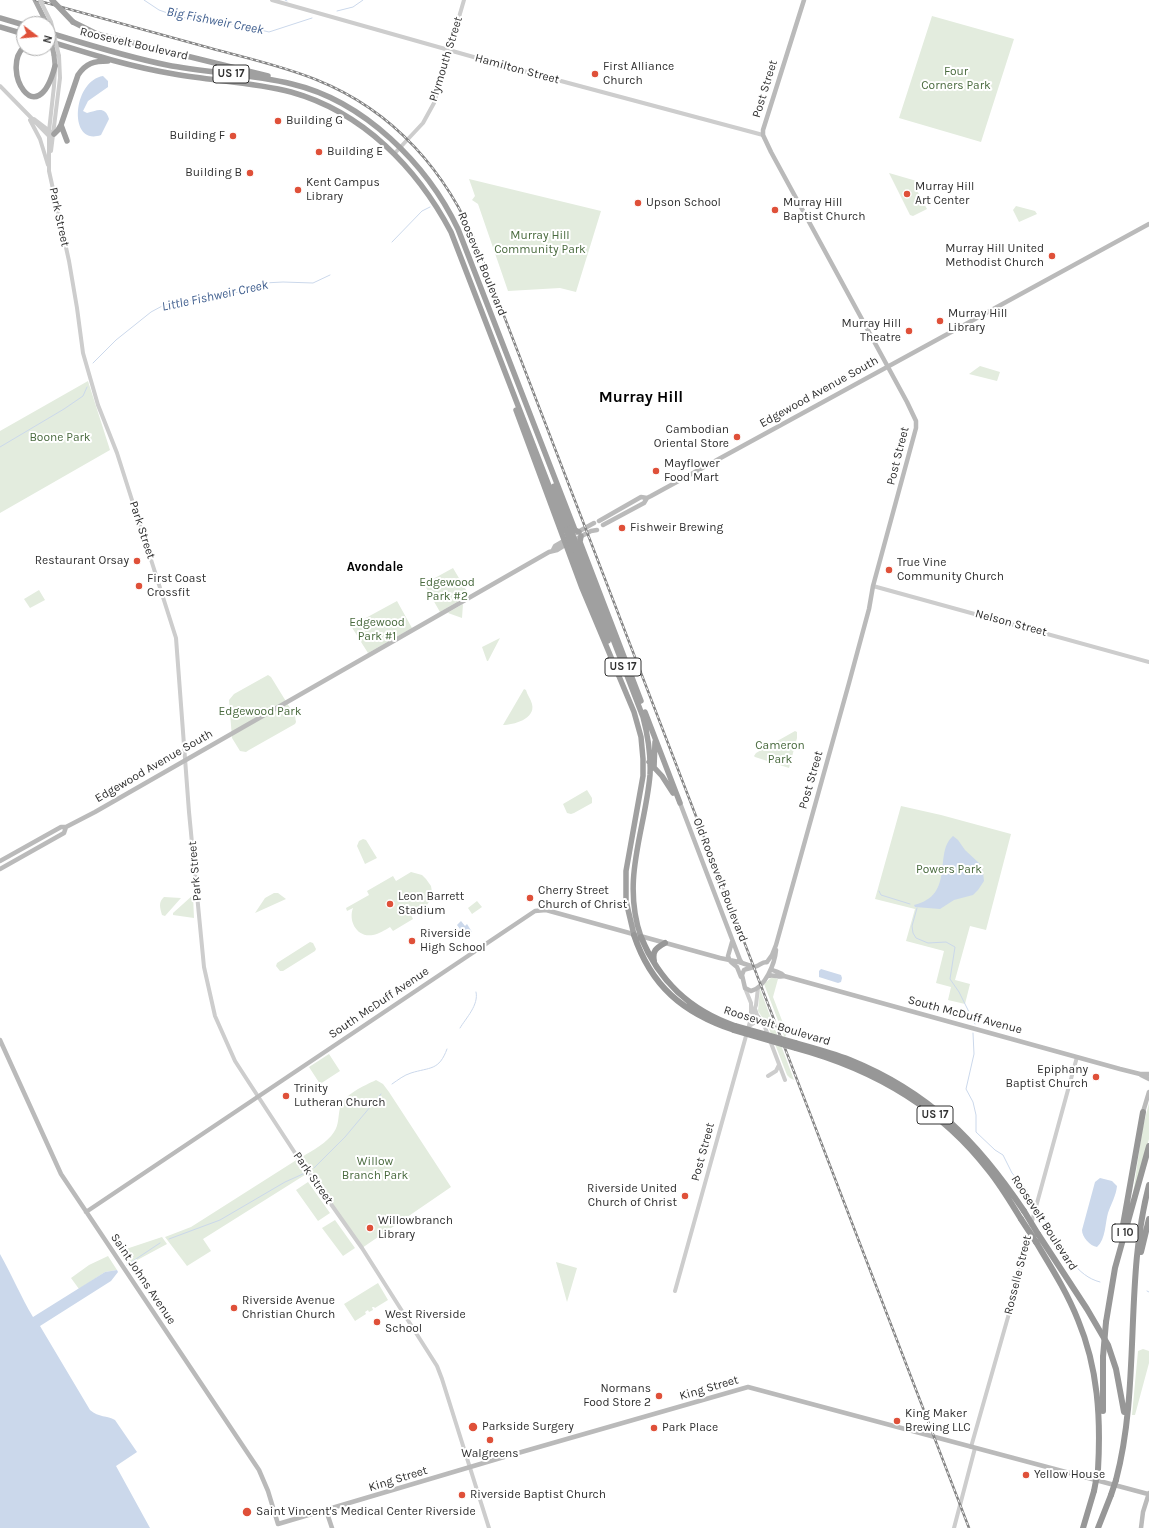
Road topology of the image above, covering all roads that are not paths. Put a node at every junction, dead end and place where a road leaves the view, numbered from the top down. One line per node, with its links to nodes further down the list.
1 (35, 0): 7 (main road)
2 (40, 0): 8 (street, bridge)
3 (52, 0): 24 (highway, bridge)
4 (272, 0): 18 (street, Hamilton Street)
5 (464, 0): 18 (street, Plymouth Street)
6 (804, 0): 30 (main road, Post Street)
7 (42, 16)
8 (47, 16)
9 (0, 18): 10 (highway)
10 (16, 23)
11 (0, 27): 12 (highway)
12 (16, 32)
13 (56, 35): 24 (highway, Roosevelt Boulevard / US 17)
14 (56, 44): 16 (highway, Roosevelt Boulevard / US 17)
15 (56, 46): 16 (highway)
16 (67, 47): 22 (highway, Roosevelt Boulevard / US 17)
17 (16, 51): 20 (highway)
18 (450, 51): 30 (street, Hamilton Street); 32 (street, Plymouth Street)
19 (56, 55): 29 (street)
20 (9, 56)
21 (56, 56): 23 (main road)
22 (114, 61): 28 (highway); 33 (highway, Roosevelt Boulevard / US 17)
23 (55, 66): 26 (highway); 29 (street)
24 (293, 84): 32 (highway, Roosevelt Boulevard / US 17)
25 (0, 86): 27 (street)
26 (8, 86)
27 (27, 114): 29 (street); 34 (street)
28 (61, 125): 29 (highway); 31 (highway)
29 (51, 135): 34 (street, Park Street)
30 (763, 135): 36 (main road, Post Street)
31 (67, 141)
32 (400, 148): 33 (street, Plymouth Street); 37 (highway, Roosevelt Boulevard / US 17)
33 (394, 154): 38 (highway, Roosevelt Boulevard / US 17)
34 (49, 171): 52 (street, Park Street)
35 (1149, 224): 36 (main road, Edgewood Avenue South)
36 (888, 367): 39 (main road, Edgewood Avenue South); 47 (main road, Post Street)
37 (513, 371): 42 (highway, US 17); 44 (highway)
38 (506, 375): 42 (highway, US 17); 45 (highway)
39 (647, 498): 40 (main road, Edgewood Avenue South); 41 (main road, Edgewood Avenue South)
40 (596, 522): 41 (main road); 43 (main road); 44 (main road, Edgewood Avenue South)
41 (602, 525): 43 (main road, Edgewood Avenue South)
42 (568, 529): 46 (highway, US 17, bridge)
43 (597, 530): 44 (main road, Edgewood Avenue South)
44 (580, 534): 45 (main road, Edgewood Avenue South); 50 (highway)
45 (565, 542): 49 (highway); 52 (main road, Edgewood Avenue South)
46 (575, 549): 49 (highway, US 17); 53 (highway, Roosevelt Boulevard / US 17)
47 (874, 586): 48 (street, Nelson Street); 62 (main road, Post Street)
48 (1149, 662)
49 (622, 683): 51 (highway, Roosevelt Boulevard / US 17)
50 (654, 736): 53 (highway); 54 (highway)
51 (643, 747): 53 (highway); 58 (highway, Roosevelt Boulevard / US 17)
52 (185, 760): 55 (main road, Edgewood Avenue South); 89 (street, Park Street)
53 (652, 764): 54 (highway); 59 (highway, Roosevelt Boulevard / US 17)
54 (680, 803): 60 (main road, Old Roosevelt Boulevard)
55 (66, 827): 56 (main road, Edgewood Avenue South); 57 (main road, Edgewood Avenue South)
56 (0, 861)
57 (0, 869)
58 (634, 935): 59 (main road, South McDuff Avenue); 78 (highway, Roosevelt Boulevard / US 17); 89 (main road, South McDuff Avenue)
59 (641, 937): 61 (main road, South McDuff Avenue); 65 (highway, Roosevelt Boulevard / US 17)
60 (732, 939): 63 (main road); 66 (main road, Old Roosevelt Boulevard)
61 (665, 943): 63 (main road, South McDuff Avenue); 65 (highway)
62 (776, 945): 64 (main road, Post Street); 68 (main road, Post Street)
63 (730, 961): 66 (main road, South McDuff Avenue); 71 (main road)
64 (767, 962): 67 (main road); 68 (main road, South McDuff Avenue)
65 (654, 963): 78 (highway, Roosevelt Boulevard / US 17)
66 (743, 964): 67 (main road, South McDuff Avenue)
67 (754, 967): 71 (main road)
68 (771, 968): 69 (main road, Post Street); 70 (main road, South McDuff Avenue)
69 (768, 976): 70 (main road, South McDuff Avenue); 73 (main road, Post Street)
70 (784, 976): 81 (main road, South McDuff Avenue)
71 (742, 979): 72 (main road)
72 (745, 988): 73 (main road); 75 (street, Post Street)
73 (758, 988): 74 (street, Post Street)
74 (755, 1008): 75 (street, Post Street); 76 (street)
75 (751, 1018): 77 (street, Post Street)
76 (764, 1024): 77 (street); 82 (street)
77 (749, 1027): 97 (street, Post Street)
78 (734, 1028): 80 (highway, Roosevelt Boulevard / US 17, bridge)
79 (0, 1040): 93 (main road, Saint Johns Avenue)
80 (795, 1045): 98 (highway, Roosevelt Boulevard / US 17, bridge); 101 (highway, Roosevelt Boulevard / US 17, bridge)
81 (1076, 1057): 83 (main road, South McDuff Avenue); 99 (street, Rosselle Street)
82 (780, 1064): 85 (street); 87 (street)
83 (1140, 1074): 84 (main road, South McDuff Avenue); 86 (main road, South McDuff Avenue)
84 (1149, 1074)
85 (768, 1076)
86 (1149, 1079)
87 (786, 1080)
88 (1149, 1092): 90 (main road)
89 (257, 1097): 93 (main road, South McDuff Avenue); 100 (street, Park Street)
90 (1143, 1112): 95 (highway)
91 (1149, 1146): 95 (highway, I 10)
92 (1149, 1185): 96 (highway, I 10)
93 (86, 1212): 106 (main road, Saint Johns Avenue)
94 (1149, 1219): 96 (highway)
95 (1121, 1245): 101 (highway, I 10, bridge)
96 (1135, 1287): 98 (highway, I 10)
97 (675, 1291)
98 (1125, 1425): 111 (highway, I 10, bridge)
99 (973, 1447): 100 (main road, King Street); 102 (main road, King Street); 109 (street, Rosselle Street)
100 (470, 1467): 103 (main road, King Street); 108 (street, Park Street)
101 (1098, 1470): 110 (highway, I 10, bridge)
102 (1149, 1493): 104 (main road)
103 (326, 1510): 106 (main road, King Street); 107 (main road)
104 (1143, 1512): 105 (street); 112 (main road)
105 (1149, 1513)
106 (278, 1524)
107 (332, 1528)
108 (489, 1528)
109 (954, 1528)
110 (1083, 1528)
111 (1098, 1528)
112 (1141, 1528)

